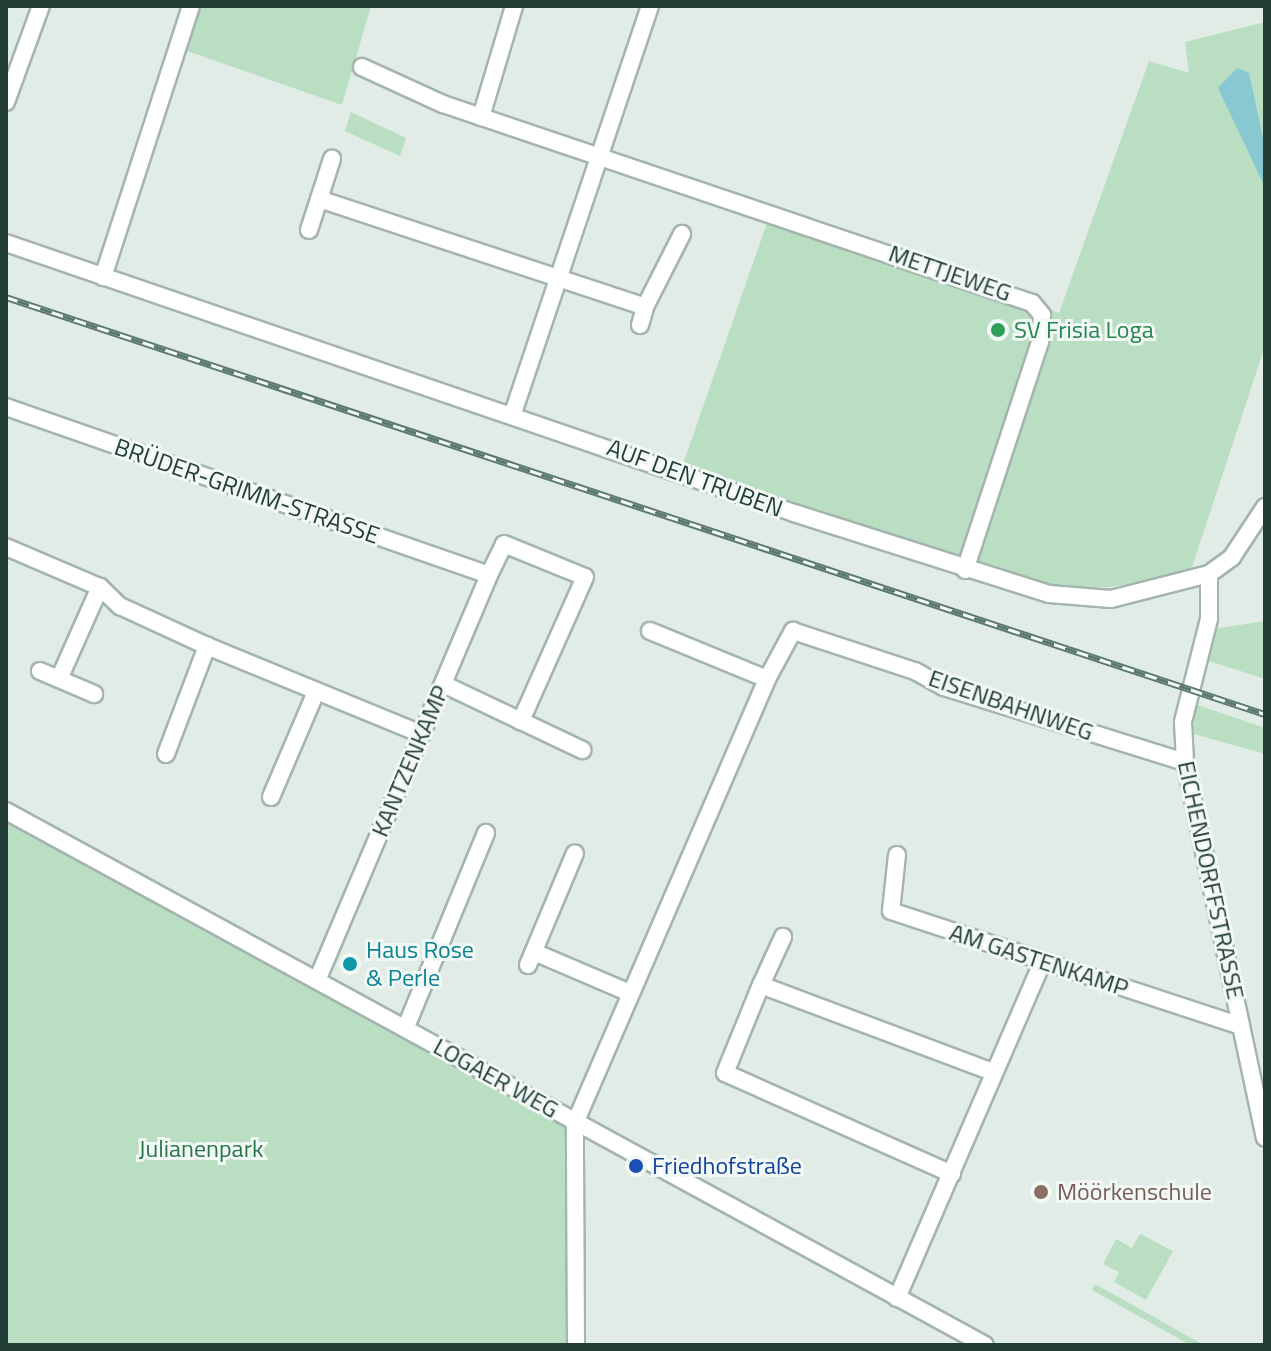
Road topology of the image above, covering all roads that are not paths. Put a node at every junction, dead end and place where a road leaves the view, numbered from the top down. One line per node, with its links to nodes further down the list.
1 (41, 6): 6 (street)
2 (191, 6): 14 (street)
3 (514, 6): 7 (street)
4 (650, 6): 8 (street)
5 (362, 67): 7 (street, METTJEWEG)
6 (6, 102)
7 (481, 117): 8 (street, METTJEWEG)
8 (600, 154): 15 (street); 22 (street, METTJEWEG)
9 (332, 159): 10 (street)
10 (319, 199): 11 (street); 15 (street)
11 (309, 230)
12 (682, 234): 16 (street)
13 (6, 243): 14 (street, AUF DEN TRUBEN)
14 (103, 277): 19 (street, AUF DEN TRUBEN)
15 (555, 280): 16 (street); 19 (street)
16 (645, 307): 17 (street)
17 (640, 325)
18 (6, 407): 24 (street, BRÜDER-GRIMM-STRASSE)
19 (513, 413): 22 (street, AUF DEN TRUBEN)
20 (1265, 507): 23 (street, AUF DEN TRUBEN)
21 (6, 547): 25 (street)
22 (965, 570): 23 (street, AUF DEN TRUBEN)
23 (1209, 574): 38 (street, EICHENDORFFSTRASSE)
24 (489, 575): 31 (street, KANTZENKAMP); 34 (street, KANTZENKAMP)
25 (100, 587): 27 (street); 29 (street)
26 (650, 631): 30 (street)
27 (207, 646): 32 (street); 37 (street)
28 (40, 671): 29 (street)
29 (59, 679): 33 (street)
30 (767, 679): 38 (street, EISENBAHNWEG); 48 (street)
31 (443, 684): 34 (street); 35 (street, KANTZENKAMP)
32 (316, 692): 35 (street); 39 (street)
33 (94, 694)
34 (521, 721): 36 (street)
35 (422, 734): 46 (street, KANTZENKAMP)
36 (582, 750)
37 (166, 754)
38 (1185, 762): 49 (street, EICHENDORFFSTRASSE)
39 (271, 797)
40 (6, 811): 46 (street, LOGAER WEG)
41 (486, 833): 50 (street)
42 (575, 853): 48 (street)
43 (897, 855): 45 (street, AM GASTENKAMP)
44 (783, 937): 47 (street)
45 (1043, 961): 49 (street, AM GASTENKAMP); 51 (street)
46 (318, 978): 50 (street, LOGAER WEG)
47 (761, 985): 51 (street); 54 (street)
48 (630, 993): 52 (street)
49 (1241, 1026): 53 (street, EICHENDORFFSTRASSE)
50 (406, 1027): 52 (street, LOGAER WEG)
51 (993, 1072): 54 (street)
52 (575, 1123): 55 (street, LOGAER WEG); 56 (street)
53 (1265, 1138)
54 (952, 1174): 55 (street)
55 (897, 1298): 57 (street, LOGAER WEG)
56 (576, 1345)
57 (985, 1345)

